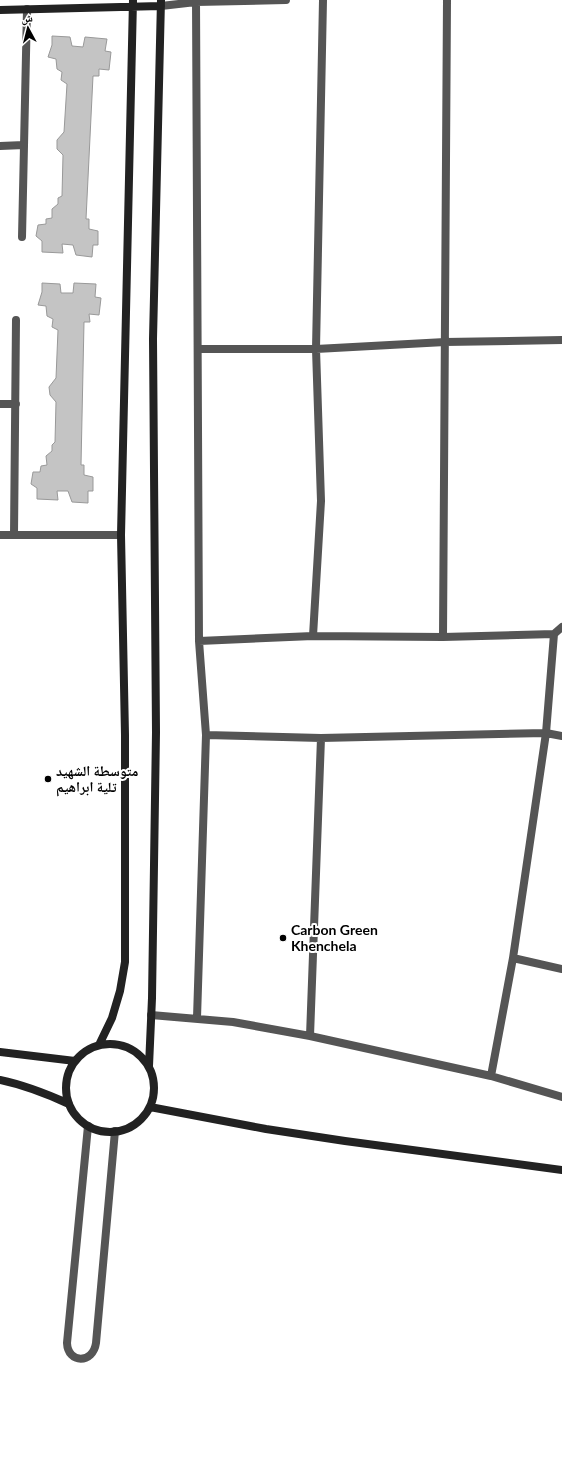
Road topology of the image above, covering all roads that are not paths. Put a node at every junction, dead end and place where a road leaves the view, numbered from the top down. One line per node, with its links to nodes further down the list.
1 (286, 0): 4 (street)
2 (323, 0): 16 (street)
3 (447, 0): 14 (street)
4 (196, 1): 6 (street); 15 (street)
5 (133, 3): 6 (street); 8 (street); 21 (street)
6 (161, 3): 33 (street)
7 (0, 10): 8 (street)
8 (26, 10): 9 (street)
9 (24, 145): 10 (street); 11 (street)
10 (0, 146)
11 (22, 237)
12 (16, 320): 18 (street)
13 (562, 340): 14 (street)
14 (445, 342): 16 (street); 25 (street)
15 (198, 349): 16 (street); 26 (street)
16 (316, 349): 24 (street)
17 (0, 404): 18 (street)
18 (16, 404): 20 (street)
19 (0, 535): 20 (street)
20 (14, 535): 21 (street)
21 (121, 535): 36 (street)
22 (562, 627): 23 (street)
23 (554, 634): 25 (street); 27 (street)
24 (313, 636): 25 (street); 26 (street)
25 (443, 637)
26 (198, 641): 28 (street)
27 (546, 733): 29 (street); 30 (street); 31 (street)
28 (206, 735): 30 (street); 34 (street)
29 (562, 736)
30 (321, 738): 35 (street)
31 (513, 958): 32 (street); 40 (street)
32 (562, 969)
33 (151, 1015): 34 (street); 39 (street)
34 (196, 1018): 35 (street)
35 (310, 1036): 40 (street)
36 (99, 1045): 38 (street); 39 (street)
37 (0, 1052): 38 (street)
38 (75, 1061): 43 (street)
39 (148, 1066): 44 (street)
40 (492, 1076): 42 (street)
41 (0, 1080): 43 (street)
42 (562, 1097)
43 (69, 1104): 45 (street)
44 (150, 1107): 46 (street); 47 (street)
45 (88, 1126): 46 (street); 46 (street)
46 (116, 1131)
47 (562, 1170)

